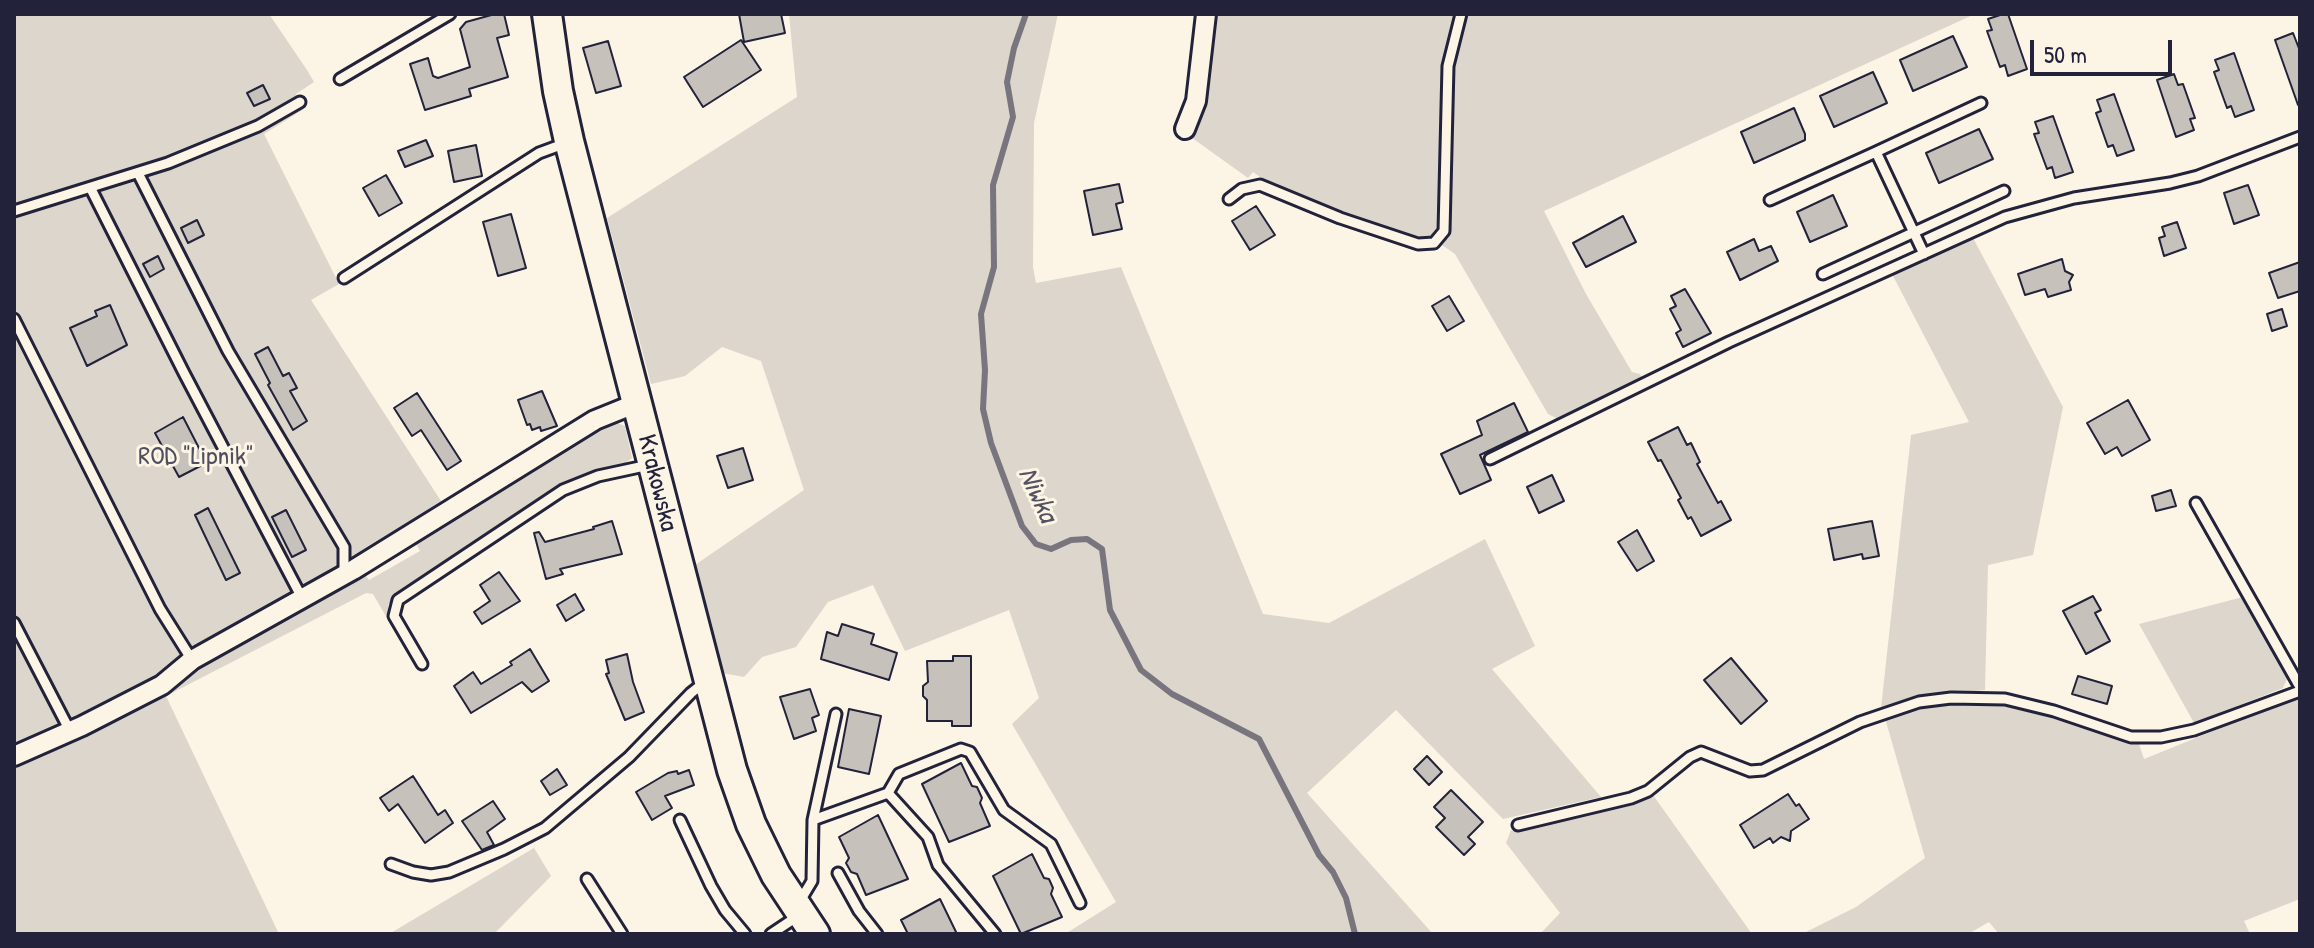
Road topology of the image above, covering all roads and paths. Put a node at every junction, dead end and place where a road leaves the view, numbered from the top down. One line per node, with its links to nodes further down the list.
1 (450, 14): 5 (lane)
2 (547, 14): 10 (main road, Krakowska)
3 (1206, 14): 8 (street)
4 (1461, 14): 15 (lane)
5 (340, 79)
6 (300, 102): 12 (lane)
7 (1981, 103): 11 (lane)
8 (1185, 129)
9 (2300, 137): 19 (lane)
10 (569, 141): 21 (lane); 23 (main road, Krakowska)
11 (1876, 152): 16 (lane); 18 (lane)
12 (138, 173): 13 (lane); 27 (lane)
13 (91, 189): 17 (lane); 28 (lane)
14 (2004, 191): 18 (lane)
15 (1229, 199)
16 (1770, 200)
17 (14, 211)
18 (1913, 233): 19 (lane); 20 (lane)
19 (1924, 254): 24 (lane)
20 (1823, 274)
21 (344, 278)
22 (14, 319): 30 (lane)
23 (637, 403): 25 (main road, Krakowska); 27 (street)
24 (1490, 459)
25 (652, 464): 31 (lane); 32 (main road, Krakowska)
26 (2196, 503): 33 (lane)
27 (344, 575): 28 (street)
28 (302, 598): 30 (street)
29 (14, 623): 35 (lane)
30 (192, 660): 35 (street)
31 (422, 664)
32 (708, 680): 41 (lane); 45 (main road, Krakowska)
33 (2300, 689): 40 (lane)
34 (836, 714): 39 (lane)
35 (70, 731): 36 (street)
36 (14, 756)
37 (888, 793): 39 (lane); 44 (lane); 50 (lane)
38 (680, 820): 47 (lane)
39 (813, 820): 45 (lane)
40 (1518, 825)
41 (391, 864)
42 (838, 873): 49 (lane)
43 (587, 879): 46 (lane)
44 (1080, 903)
45 (804, 918): 48 (lane)
46 (622, 934)
47 (745, 934)
48 (771, 934)
49 (877, 934)
50 (995, 934)

